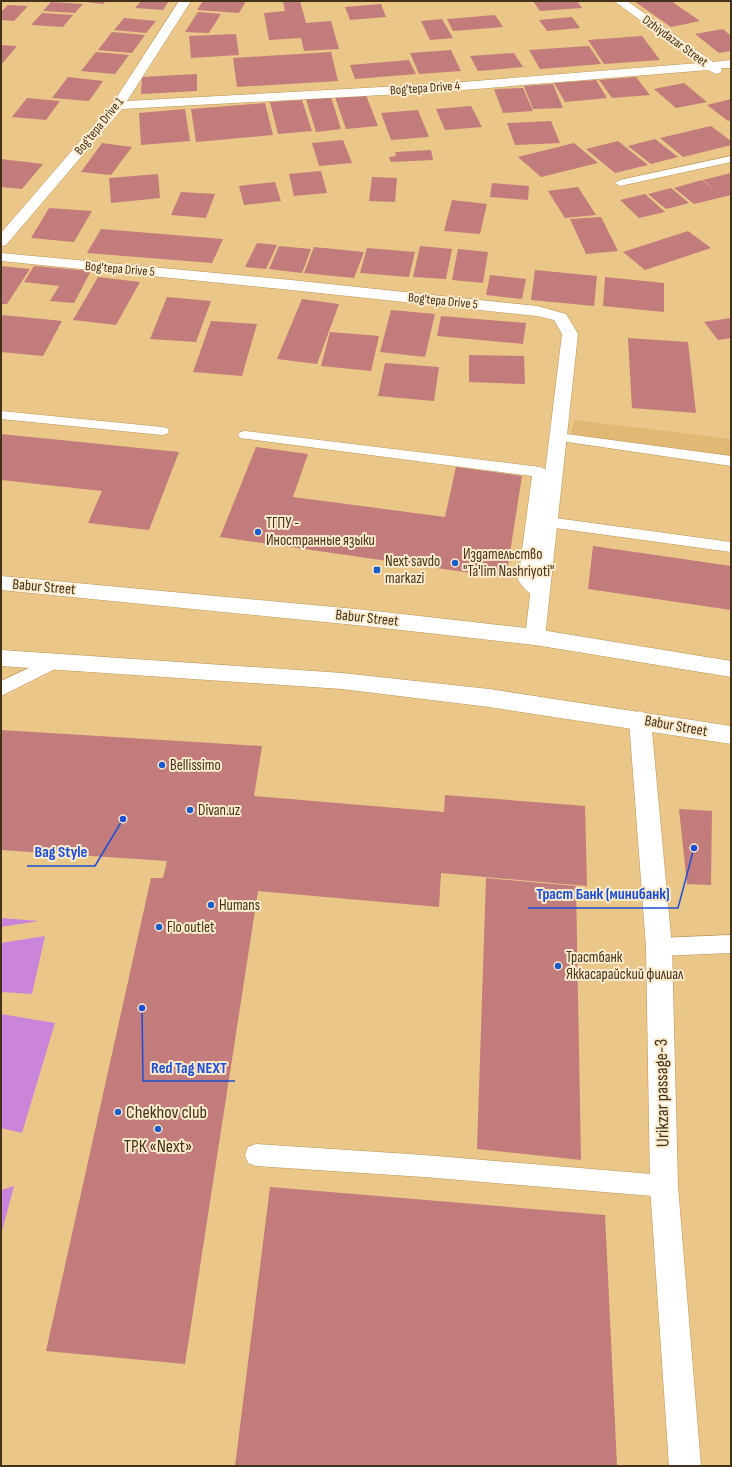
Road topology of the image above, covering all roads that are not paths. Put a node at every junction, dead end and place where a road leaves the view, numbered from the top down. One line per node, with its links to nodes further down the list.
1 (185, 1): 5 (street, Bog'tepa Drive 1)
2 (620, 1): 3 (street, Dzhiydazar Street)
3 (711, 66): 4 (street, Bog'tepa Drive 4); 5 (street, Bog'tepa Drive 4)
4 (728, 70)
5 (118, 105): 8 (street, Bog'tepa Drive 1)
6 (731, 159): 7 (lane)
7 (620, 183)
8 (1, 242)
9 (1, 257): 13 (street, Bog'tepa Drive 5)
10 (1, 415): 11 (lane)
11 (162, 431)
12 (245, 435): 18 (lane)
13 (559, 438): 14 (lane); 15 (street, Bog'tepa Drive 5)
14 (731, 460)
15 (548, 522): 16 (lane); 18 (street, Bog'tepa Drive 5)
16 (731, 548)
17 (1, 583): 19 (street, Babur Street)
18 (540, 593): 19 (street, Bog'tepa Drive 5)
19 (535, 637): 22 (street, Babur Street)
20 (1, 658): 21 (street, Babur Street)
21 (55, 662): 23 (lane); 24 (street, Babur Street)
22 (731, 669)
23 (1, 689)
24 (640, 720): 25 (street, Babur Street); 27 (street, Urikzar passage-3)
25 (731, 735)
26 (731, 944): 27 (lane)
27 (659, 947): 29 (street, Urikzar passage-3)
28 (256, 1155): 29 (lane)
29 (664, 1186): 30 (street, Urikzar passage-3)
30 (685, 1466)

